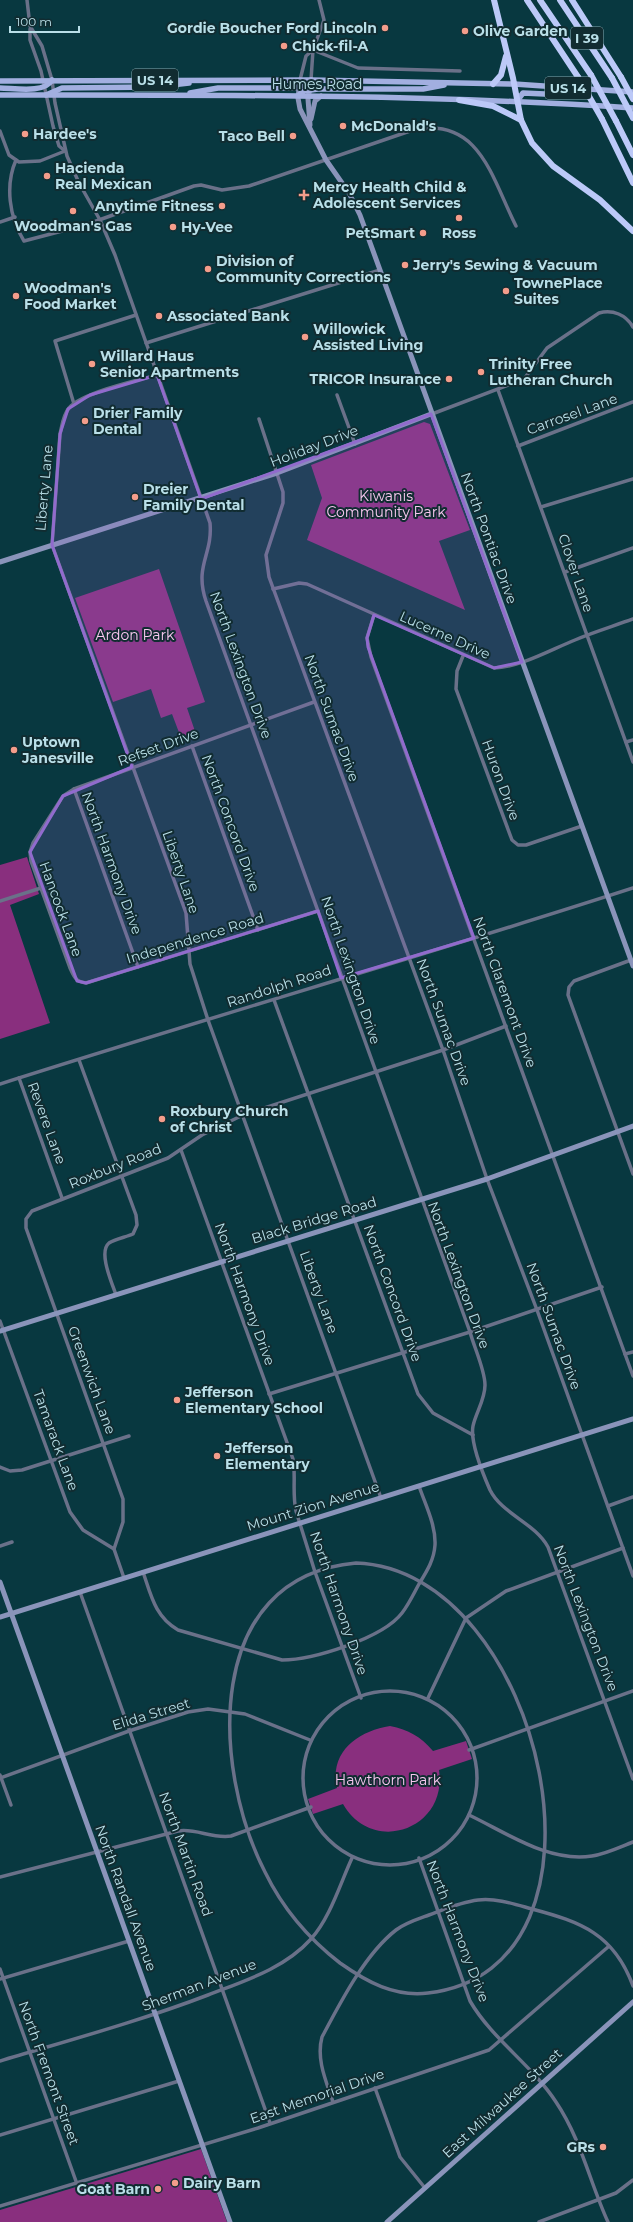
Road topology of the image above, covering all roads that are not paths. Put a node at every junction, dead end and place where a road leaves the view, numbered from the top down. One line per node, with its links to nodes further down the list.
1 (27, 0): 8 (street, North Lexington Drive)
2 (319, 0): 9 (street, North Pontiac Drive)
3 (494, 0): 10 (highway)
4 (527, 0): 47 (highway, bridge)
5 (540, 0): 44 (highway, I 39, bridge)
6 (560, 0): 39 (highway, I 39, bridge)
7 (572, 0): 33 (highway, bridge)
8 (30, 29): 12 (street, North Lexington Drive); 13 (street, North Lexington Drive)
9 (313, 50): 11 (street); 15 (street, North Pontiac Drive); 16 (street, North Pontiac Drive)
10 (507, 52): 19 (highway); 20 (highway)
11 (460, 71)
12 (43, 80): 13 (main road, Humes Road / US 14); 17 (main road, Humes Road / US 14); 21 (street, North Lexington Drive)
13 (52, 80): 14 (main road, Humes Road / US 14); 21 (main road); 25 (street, North Lexington Drive)
14 (203, 80): 15 (main road, Humes Road / US 14); 25 (main road)
15 (300, 80): 16 (main road, Humes Road / US 14); 22 (street, North Pontiac Drive)
16 (311, 80): 18 (main road, Humes Road / US 14); 22 (main road); 27 (street, North Pontiac Drive)
17 (0, 81)
18 (452, 83): 19 (main road, Humes Road / US 14); 27 (main road)
19 (493, 84): 20 (main road, Humes Road / US 14)
20 (514, 84): 24 (main road, Humes Road / US 14); 35 (highway)
21 (44, 86): 23 (main road); 29 (street, North Lexington Drive)
22 (299, 87): 30 (main road); 31 (street, North Pontiac Drive)
23 (0, 88)
24 (589, 89): 26 (main road, Humes Road / US 14); 35 (main road)
25 (54, 92): 29 (main road, Humes Road / US 14); 30 (main road, Humes Road / US 14); 43 (street, North Lexington Drive)
26 (633, 92)
27 (308, 93): 31 (main road, Humes Road / US 14); 32 (main road, Humes Road / US 14); 41 (street, North Pontiac Drive)
28 (0, 95): 29 (main road, Humes Road / US 14)
29 (46, 95): 43 (street, North Lexington Drive)
30 (182, 95): 31 (main road, Humes Road / US 14)
31 (298, 96): 41 (street, North Pontiac Drive)
32 (321, 96): 34 (main road, Humes Road / US 14); 41 (street)
33 (633, 99)
34 (459, 100): 35 (main road, Humes Road / US 14); 40 (highway)
35 (517, 101): 37 (main road, Humes Road / US 14); 40 (highway)
36 (633, 105): 37 (main road)
37 (619, 107): 38 (main road, Humes Road / US 14)
38 (633, 108)
39 (633, 118)
40 (521, 120): 52 (highway)
41 (310, 124): 46 (street, North Pontiac Drive)
42 (0, 130): 45 (street)
43 (65, 151): 45 (street); 49 (street, North Lexington Drive)
44 (633, 155)
45 (16, 160): 48 (street)
46 (326, 160): 49 (street); 51 (street); 53 (street, North Pontiac Drive)
47 (633, 183)
48 (15, 218): 49 (street); 50 (street)
49 (100, 220): 54 (street, North Lexington Drive)
50 (0, 222)
51 (516, 226)
52 (633, 231)
53 (380, 270): 56 (street); 62 (street, North Pontiac Drive)
54 (136, 315): 56 (street, North Lexington Drive); 61 (street)
55 (633, 327): 58 (street, Holiday Drive)
56 (146, 343): 57 (street, North Lexington Drive)
57 (158, 375): 61 (street, Liberty Lane); 68 (street, North Lexington Drive)
58 (498, 390): 62 (street, Holiday Drive); 65 (street, Clover Lane)
59 (337, 395): 64 (street)
60 (633, 402): 65 (street, Carrosel Lane)
61 (74, 404): 70 (street, Liberty Lane)
62 (431, 414): 64 (street, Holiday Drive); 79 (street, North Pontiac Drive)
63 (258, 419): 66 (street, North Sumac Drive)
64 (355, 444): 66 (street, Holiday Drive)
65 (518, 446): 69 (street, Clover Lane)
66 (277, 473): 68 (street, Holiday Drive); 74 (street, North Sumac Drive)
67 (633, 478): 69 (street)
68 (201, 499): 70 (street, Holiday Drive); 81 (street, North Lexington Drive)
69 (541, 507): 73 (street, Clover Lane)
70 (52, 546): 72 (street, Holiday Drive); 86 (street, Liberty Lane)
71 (633, 548): 73 (street)
72 (0, 562)
73 (565, 572): 77 (street, Clover Lane)
74 (273, 589): 75 (street, Lucerne Drive); 80 (street, North Sumac Drive)
75 (374, 615): 78 (street, Lucerne Drive); 96 (street, North Claremont Drive)
76 (633, 619): 77 (street, Lucerne Drive)
77 (586, 635): 79 (street, Lucerne Drive); 83 (street, Clover Lane)
78 (463, 656): 79 (street, Lucerne Drive); 88 (street, Huron Drive)
79 (522, 662): 88 (street, North Pontiac Drive)
80 (314, 702): 81 (street, Refset Drive); 98 (street, North Sumac Drive)
81 (251, 725): 84 (street, Refset Drive); 94 (street, North Lexington Drive)
82 (633, 740): 83 (street)
83 (626, 742): 85 (street, Clover Lane)
84 (192, 746): 86 (street, Refset Drive); 95 (street, North Concord Drive)
85 (633, 762)
86 (132, 767): 87 (street, Refset Drive); 97 (street, Liberty Lane)
87 (74, 789): 89 (street, Refset Drive); 101 (street, North Harmony Drive)
88 (582, 826): 92 (street, North Pontiac Drive)
89 (33, 843): 90 (street, Hancock Lane)
90 (41, 888): 93 (street); 103 (street, Hancock Lane)
91 (633, 888): 92 (street, Randolph Road)
92 (607, 896): 96 (street, Randolph Road); 99 (street, North Pontiac Drive)
93 (0, 901)
94 (318, 911): 95 (street, Independence Road); 102 (street, North Lexington Drive)
95 (258, 930): 97 (street, Independence Road)
96 (474, 938): 98 (street, Randolph Road); 106 (street, North Claremont Drive)
97 (189, 951): 101 (street, Independence Road); 105 (street, Liberty Lane)
98 (410, 959): 102 (street, Randolph Road); 107 (street, North Sumac Drive)
99 (631, 960): 100 (street, North Pontiac Drive); 115 (street)
100 (633, 966)
101 (138, 967): 103 (street, Independence Road)
102 (341, 978): 104 (street, Randolph Road); 109 (street, North Lexington Drive)
103 (77, 981)
104 (274, 1000): 105 (street, Randolph Road); 112 (street, North Concord Drive)
105 (208, 1020): 108 (street, Randolph Road); 113 (street, Liberty Lane)
106 (506, 1026): 107 (street, Roxbury Road); 117 (street, North Claremont Drive)
107 (443, 1050): 109 (street, Roxbury Road); 120 (street, North Sumac Drive)
108 (79, 1060): 110 (street, Randolph Road); 119 (street)
109 (375, 1072): 112 (street, Roxbury Road); 122 (street, North Lexington Drive)
110 (19, 1078): 111 (street, Randolph Road); 121 (street, Revere Lane)
111 (0, 1084)
112 (308, 1093): 113 (street, Roxbury Road); 124 (street, North Concord Drive)
113 (243, 1115): 116 (street, Roxbury Road); 125 (street, Liberty Lane)
114 (633, 1126): 115 (street, Black Bridge Road)
115 (618, 1132): 117 (street, Black Bridge Road); 118 (street)
116 (181, 1150): 119 (street, Roxbury Road); 126 (street, North Harmony Drive)
117 (553, 1155): 120 (street, Black Bridge Road); 127 (street, North Claremont Drive)
118 (633, 1174)
119 (122, 1177): 121 (street, Roxbury Road); 128 (street)
120 (487, 1179): 122 (street, Black Bridge Road); 129 (street, North Sumac Drive)
121 (62, 1198): 123 (street, Roxbury Road)
122 (421, 1200): 124 (street, Black Bridge Road); 133 (street, North Lexington Drive)
123 (26, 1219): 130 (street, Greenwich Lane)
124 (355, 1220): 125 (street, Black Bridge Road); 134 (street, North Concord Drive)
125 (288, 1241): 126 (street, Black Bridge Road); 137 (street, Liberty Lane)
126 (221, 1262): 128 (street, Black Bridge Road); 139 (street, North Harmony Drive)
127 (602, 1287): 129 (street); 136 (street, North Claremont Drive)
128 (116, 1295): 130 (street, Black Bridge Road)
129 (537, 1310): 133 (street); 142 (street, North Sumac Drive)
130 (56, 1314): 132 (street, Black Bridge Road); 144 (street, Greenwich Lane)
131 (0, 1321): 132 (street, Tamarack Lane)
132 (2, 1331): 145 (street, Tamarack Lane)
133 (470, 1332): 134 (street); 141 (street, North Lexington Drive)
134 (402, 1352): 137 (street); 141 (street, North Concord Drive)
135 (633, 1352): 136 (street)
136 (625, 1354): 138 (street, North Claremont Drive)
137 (337, 1372): 139 (street); 149 (street, Liberty Lane)
138 (633, 1376)
139 (269, 1394): 152 (street, North Harmony Drive)
140 (633, 1419): 142 (street, Mount Zion Avenue)
141 (473, 1435): 146 (street, North Lexington Drive)
142 (582, 1435): 146 (street, Mount Zion Avenue); 151 (street, North Sumac Drive)
143 (129, 1436): 144 (street)
144 (104, 1444): 145 (street); 156 (street, Greenwich Lane)
145 (51, 1461): 147 (street); 156 (street, Tamarack Lane)
146 (482, 1466): 148 (street, Mount Zion Avenue); 161 (street, North Lexington Drive)
147 (0, 1467)
148 (419, 1486): 149 (street, Mount Zion Avenue); 164 (street)
149 (381, 1498): 152 (street, Mount Zion Avenue)
150 (633, 1498): 151 (street)
151 (608, 1506): 155 (street, North Sumac Drive)
152 (300, 1523): 158 (street, Mount Zion Avenue); 159 (street, North Harmony Drive)
153 (12, 1542): 154 (street)
154 (0, 1546)
155 (623, 1548): 161 (street); 162 (street, North Sumac Drive)
156 (114, 1549): 163 (street)
157 (390, 1567): 159 (street)
158 (143, 1572): 163 (street, Mount Zion Avenue); 171 (street)
159 (315, 1572): 170 (street, North Harmony Drive); 171 (street)
160 (403, 1572): 164 (street)
161 (558, 1572): 169 (street); 178 (street, North Lexington Drive)
162 (633, 1576)
163 (124, 1578): 166 (street, Mount Zion Avenue)
164 (421, 1581): 169 (street); 170 (street)
165 (0, 1582): 167 (street, North Randall Avenue)
166 (80, 1592): 167 (street, Mount Zion Avenue); 182 (street, North Martin Road)
167 (11, 1613): 168 (street, Mount Zion Avenue); 186 (street, North Randall Avenue)
168 (0, 1616)
169 (466, 1618): 172 (street); 176 (street)
170 (342, 1647): 171 (street); 175 (street, North Harmony Drive)
171 (241, 1649): 179 (street)
172 (496, 1653)
173 (518, 1691): 177 (street)
174 (633, 1691): 178 (street)
175 (361, 1698): 176 (street); 184 (street)
176 (428, 1698): 185 (street)
177 (521, 1698)
178 (605, 1701): 181 (street); 188 (street, North Lexington Drive)
179 (230, 1710): 182 (street, Elida Street); 184 (street, Elida Street); 192 (street)
180 (530, 1720): 181 (street)
181 (533, 1727): 183 (street); 185 (street)
182 (129, 1731): 186 (street, Elida Street); 193 (street, North Martin Road)
183 (535, 1734)
184 (310, 1740): 190 (street)
185 (469, 1750): 191 (street)
186 (62, 1756): 187 (street, Elida Street); 196 (street, North Randall Avenue)
187 (0, 1777): 189 (street)
188 (633, 1779)
189 (11, 1804)
190 (311, 1807): 192 (street); 198 (street)
191 (470, 1815): 197 (street); 199 (street)
192 (246, 1830): 193 (street); 206 (street)
193 (167, 1835): 196 (street); 217 (street, North Martin Road)
194 (633, 1842): 197 (street)
195 (552, 1846): 197 (street)
196 (96, 1852): 201 (street); 207 (street, North Randall Avenue)
197 (552, 1853): 200 (street)
198 (352, 1858): 199 (street); 206 (street, Sherman Avenue)
199 (419, 1858): 204 (street, North Harmony Drive)
200 (551, 1861)
201 (0, 1877)
202 (542, 1903): 203 (street)
203 (540, 1911): 204 (street); 205 (street); 208 (street)
204 (438, 1912): 212 (street); 215 (street, North Harmony Drive)
205 (538, 1916)
206 (312, 1938): 212 (street); 217 (street, Sherman Avenue)
207 (129, 1941): 213 (street); 219 (street, North Randall Avenue)
208 (608, 1947): 216 (street); 220 (street, East Memorial Drive)
209 (0, 1969): 213 (street, North Fremont Street)
210 (497, 1969): 211 (street)
211 (490, 1974)
212 (358, 1976): 215 (street); 226 (street)
213 (2, 1978): 221 (street, North Fremont Street)
214 (471, 1982): 215 (street)
215 (464, 1985): 220 (street, North Harmony Drive)
216 (633, 1986)
217 (224, 1989): 219 (street, Sherman Avenue); 228 (street, North Martin Road)
218 (633, 2002): 224 (street, East Milwaukee Street)
219 (155, 2015): 221 (street, Sherman Avenue); 223 (street, North Randall Avenue)
220 (502, 2041): 224 (street, North Harmony Drive); 225 (street, East Memorial Drive)
221 (30, 2052): 222 (street, Sherman Avenue); 227 (street, North Fremont Street)
222 (0, 2061)
223 (180, 2082): 227 (street); 230 (street, North Randall Avenue)
224 (541, 2084): 233 (street, East Milwaukee Street); 234 (street, North Harmony Drive)
225 (375, 2088): 226 (street, East Memorial Drive); 233 (street)
226 (333, 2102): 228 (street, East Memorial Drive)
227 (53, 2118): 229 (street); 232 (street, North Fremont Street)
228 (270, 2123): 230 (street, East Memorial Drive)
229 (0, 2135)
230 (203, 2145): 232 (street, East Memorial Drive); 236 (street, North Randall Avenue)
231 (633, 2180): 234 (street)
232 (77, 2184): 235 (street, East Memorial Drive)
233 (425, 2188): 237 (street, East Milwaukee Street)
234 (598, 2201): 238 (street); 239 (street, North Harmony Drive)
235 (0, 2206)
236 (230, 2222)
237 (387, 2222)
238 (539, 2222)
239 (608, 2222)

